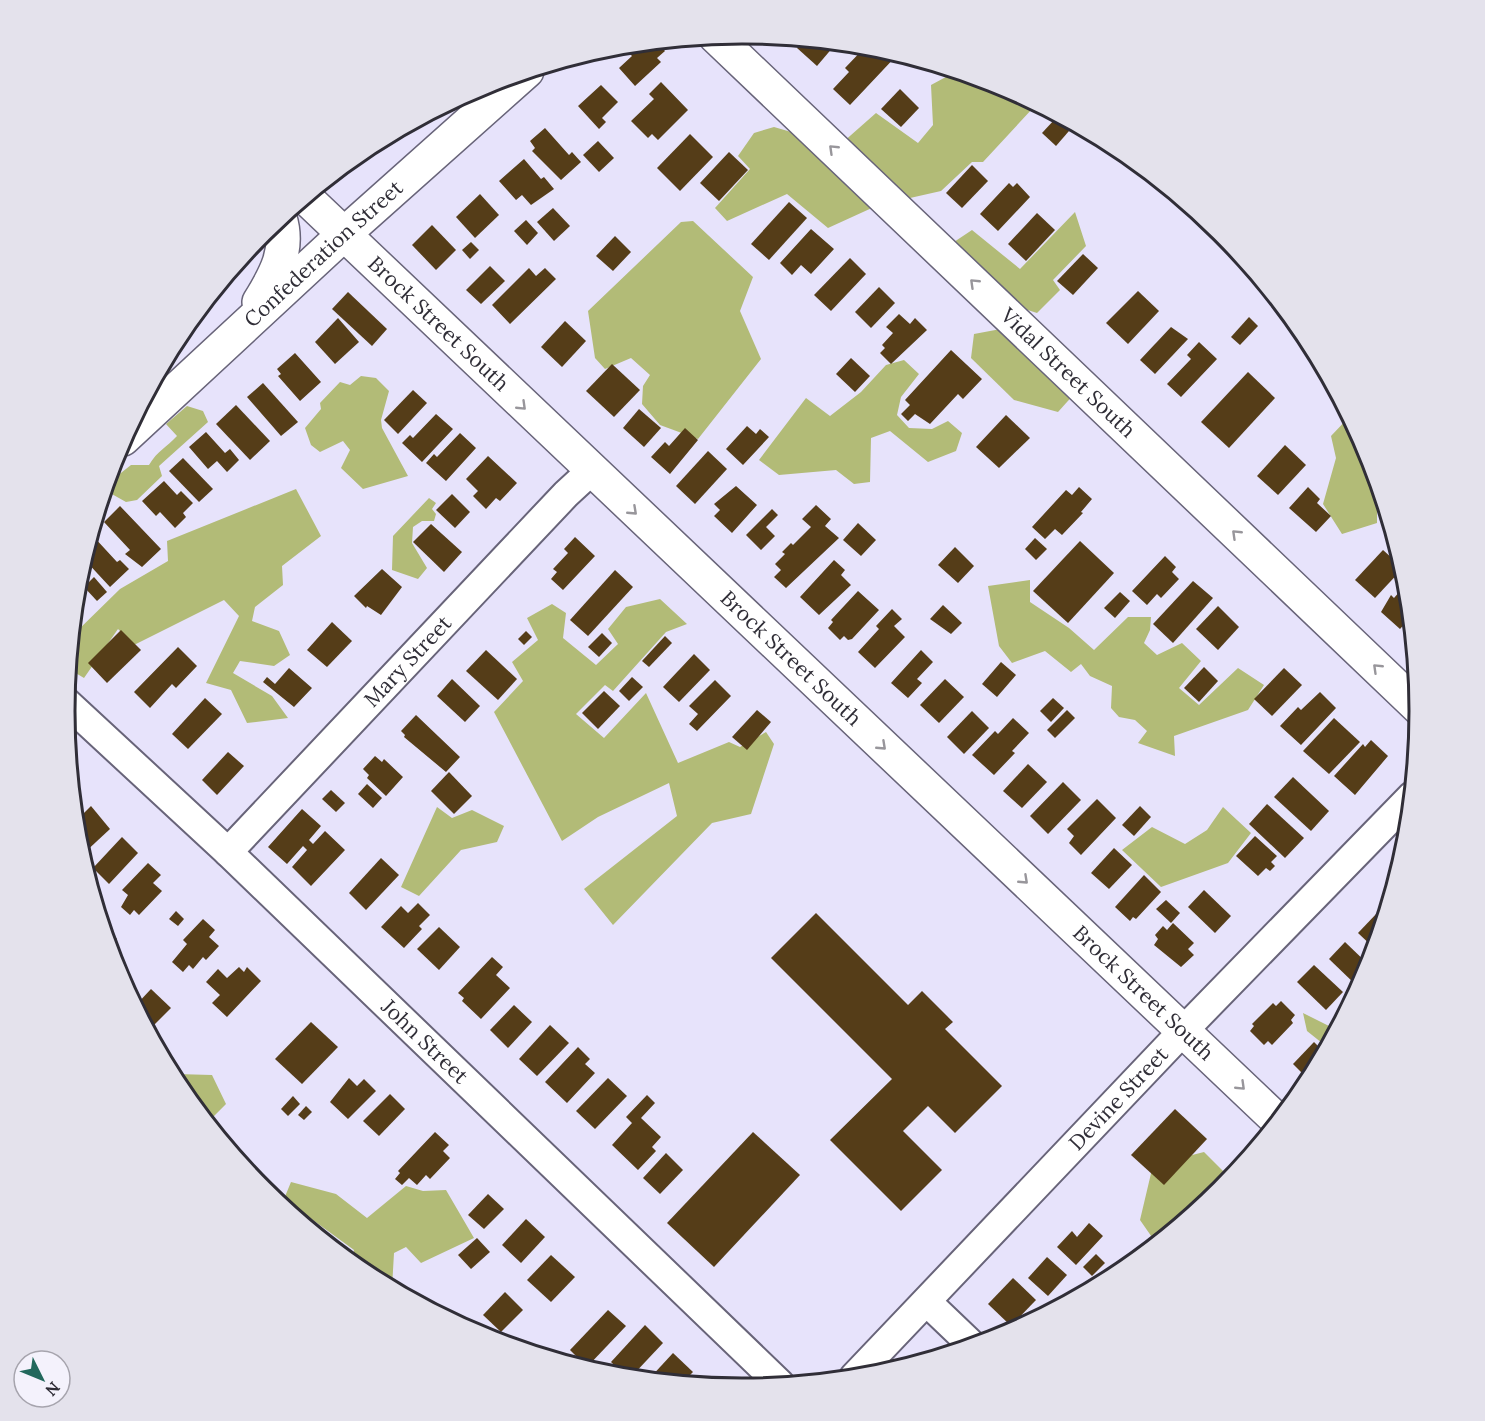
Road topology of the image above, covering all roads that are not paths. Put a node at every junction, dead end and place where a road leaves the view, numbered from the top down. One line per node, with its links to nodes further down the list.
1 (724, 44): 9 (main road, Vidal Street South, one-way to 1)
2 (511, 85): 5 (main road, Confederation Street)
3 (311, 203): 5 (main road, Brock Street South)
4 (282, 229): 6 (main road)
5 (343, 235): 6 (main road, Confederation Street); 8 (main road, Brock Street South, one-way to 8)
6 (235, 335): 7 (main road, Confederation Street)
7 (141, 423)
8 (591, 471): 12 (street, Mary Street); 13 (main road, Brock Street South, one-way to 13)
9 (1409, 699)
10 (75, 710): 12 (street, John Street)
11 (1403, 805): 13 (street, Devine Street)
12 (228, 852): 18 (street, John Street)
13 (1183, 1031): 14 (main road, Brock Street South, one-way to 14); 15 (street, Devine Street)
14 (1273, 1116)
15 (927, 1302): 16 (street); 17 (street, Devine Street)
16 (965, 1339)
17 (864, 1366)
18 (772, 1377)

